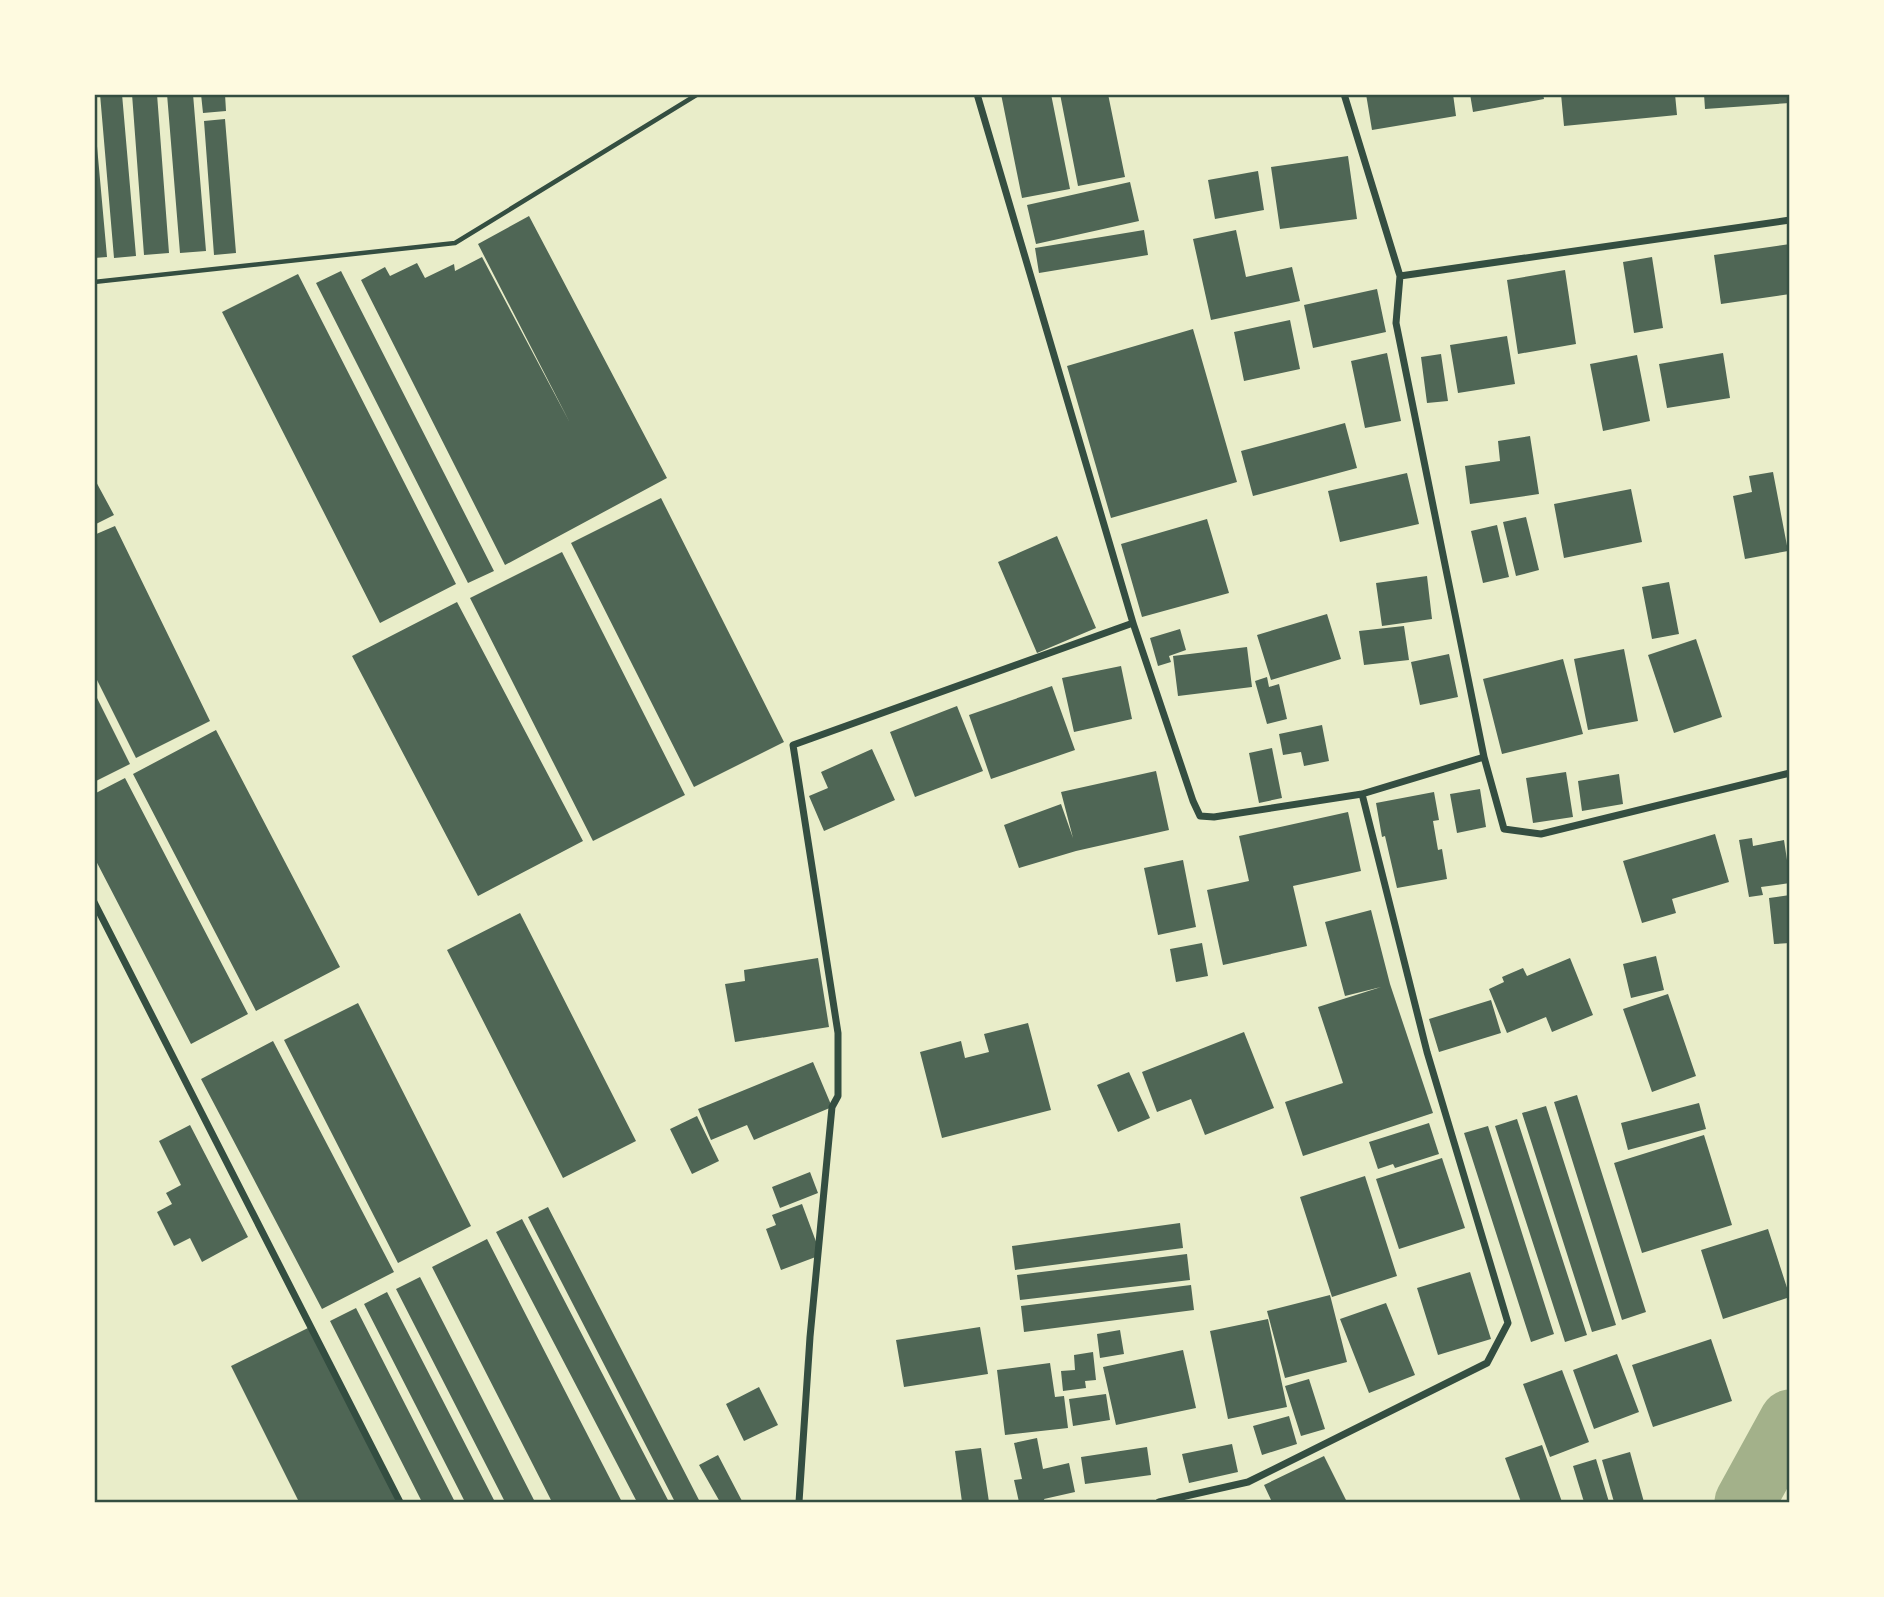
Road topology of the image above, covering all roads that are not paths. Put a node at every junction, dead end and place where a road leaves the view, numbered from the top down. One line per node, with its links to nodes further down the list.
1 (976, 94): 5 (street)
2 (1344, 94): 4 (street)
3 (1790, 220): 4 (street)
4 (1400, 276): 6 (street)
5 (1133, 624): 8 (street); 11 (street)
6 (1484, 757): 7 (street); 8 (street)
7 (1790, 773)
8 (1362, 794): 12 (street)
9 (94, 902): 10 (street)
10 (400, 1503)
11 (799, 1503)
12 (1159, 1503)

